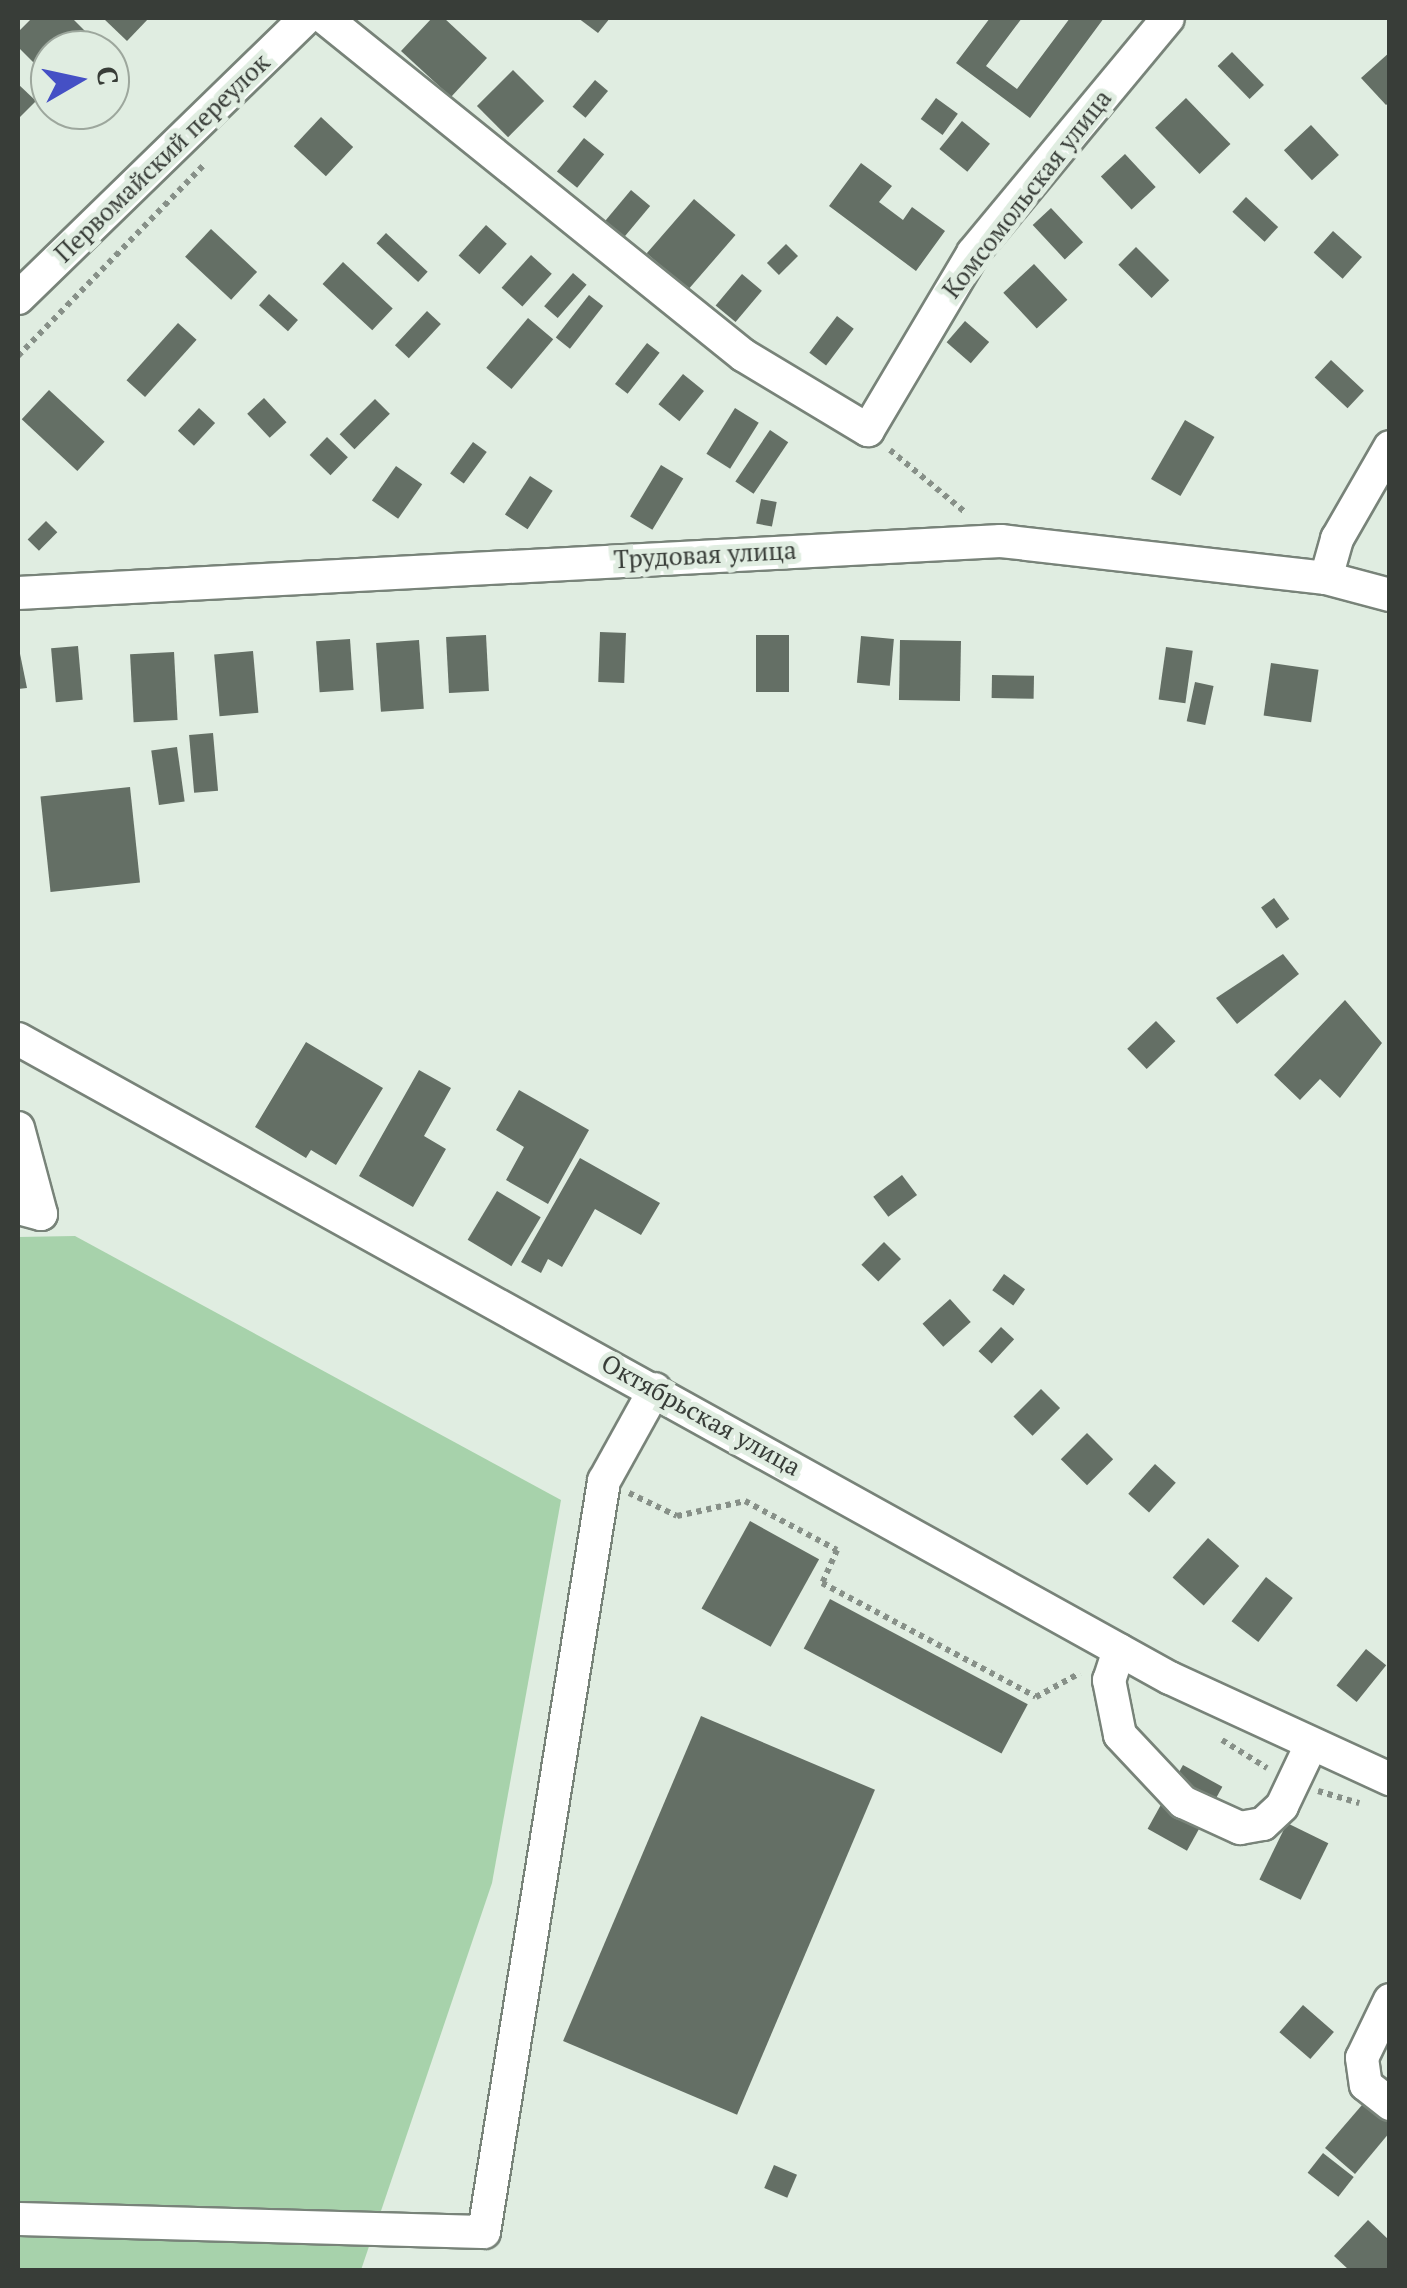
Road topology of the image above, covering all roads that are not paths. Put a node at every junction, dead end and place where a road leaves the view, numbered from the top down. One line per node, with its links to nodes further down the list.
1 (306, 18): 4 (street, Первомайский переулок)
2 (325, 18): 3 (street, Комсомольская улица)
3 (1168, 18)
4 (18, 298)
5 (1390, 448): 6 (street)
6 (1326, 578): 7 (street, Трудовая улица); 8 (street, Трудовая улица)
7 (18, 593)
8 (1390, 595)
9 (18, 1039): 12 (street, Октябрьская улица)
10 (18, 1128): 11 (street)
11 (18, 1208)
12 (655, 1389): 13 (street, Октябрьская улица); 18 (street)
13 (1115, 1660): 14 (street, Октябрьская улица); 14 (street)
14 (1310, 1748): 15 (street, Октябрьская улица)
15 (1381, 1793)
16 (1390, 2000): 17 (street)
17 (1390, 2104)
18 (18, 2219)

